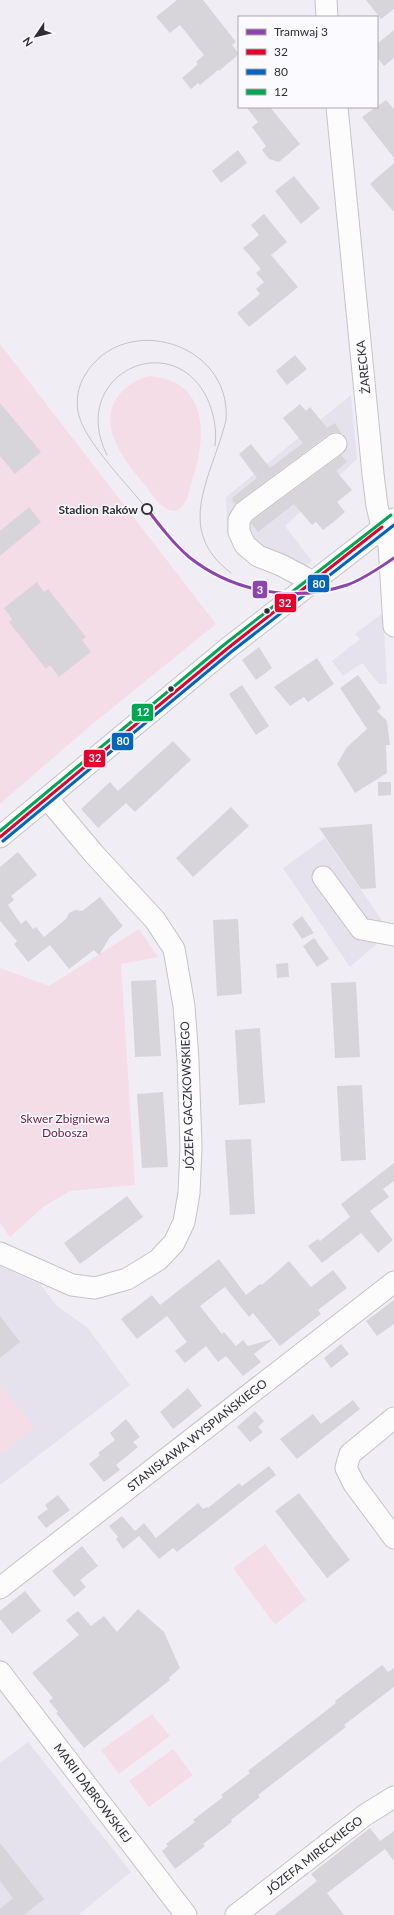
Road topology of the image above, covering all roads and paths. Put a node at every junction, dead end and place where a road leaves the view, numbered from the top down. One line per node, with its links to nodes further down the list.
1 (326, 0): 2 (street)
2 (328, 16)
3 (336, 108): 5 (street, ŻARECKA)
4 (336, 444): 6 (street)
5 (388, 523): 6 (street); 7 (street, ŻARECKA)
6 (313, 582): 8 (street)
7 (394, 626)
8 (47, 798): 9 (street); 12 (street, JÓZEFA GACZKOWSKIEGO)
9 (0, 837)
10 (323, 877): 11 (street)
11 (394, 935)
12 (0, 1253)
13 (394, 1282): 16 (street, STANISŁAWA WYSPIAŃSKIEGO)
14 (394, 1418): 15 (street)
15 (394, 1538)
16 (0, 1588)
17 (0, 1672): 19 (street, MARII DĄBROWSKIEJ)
18 (394, 1798): 20 (street, JÓZEFA MIRECKIEGO)
19 (186, 1915)
20 (236, 1915)

